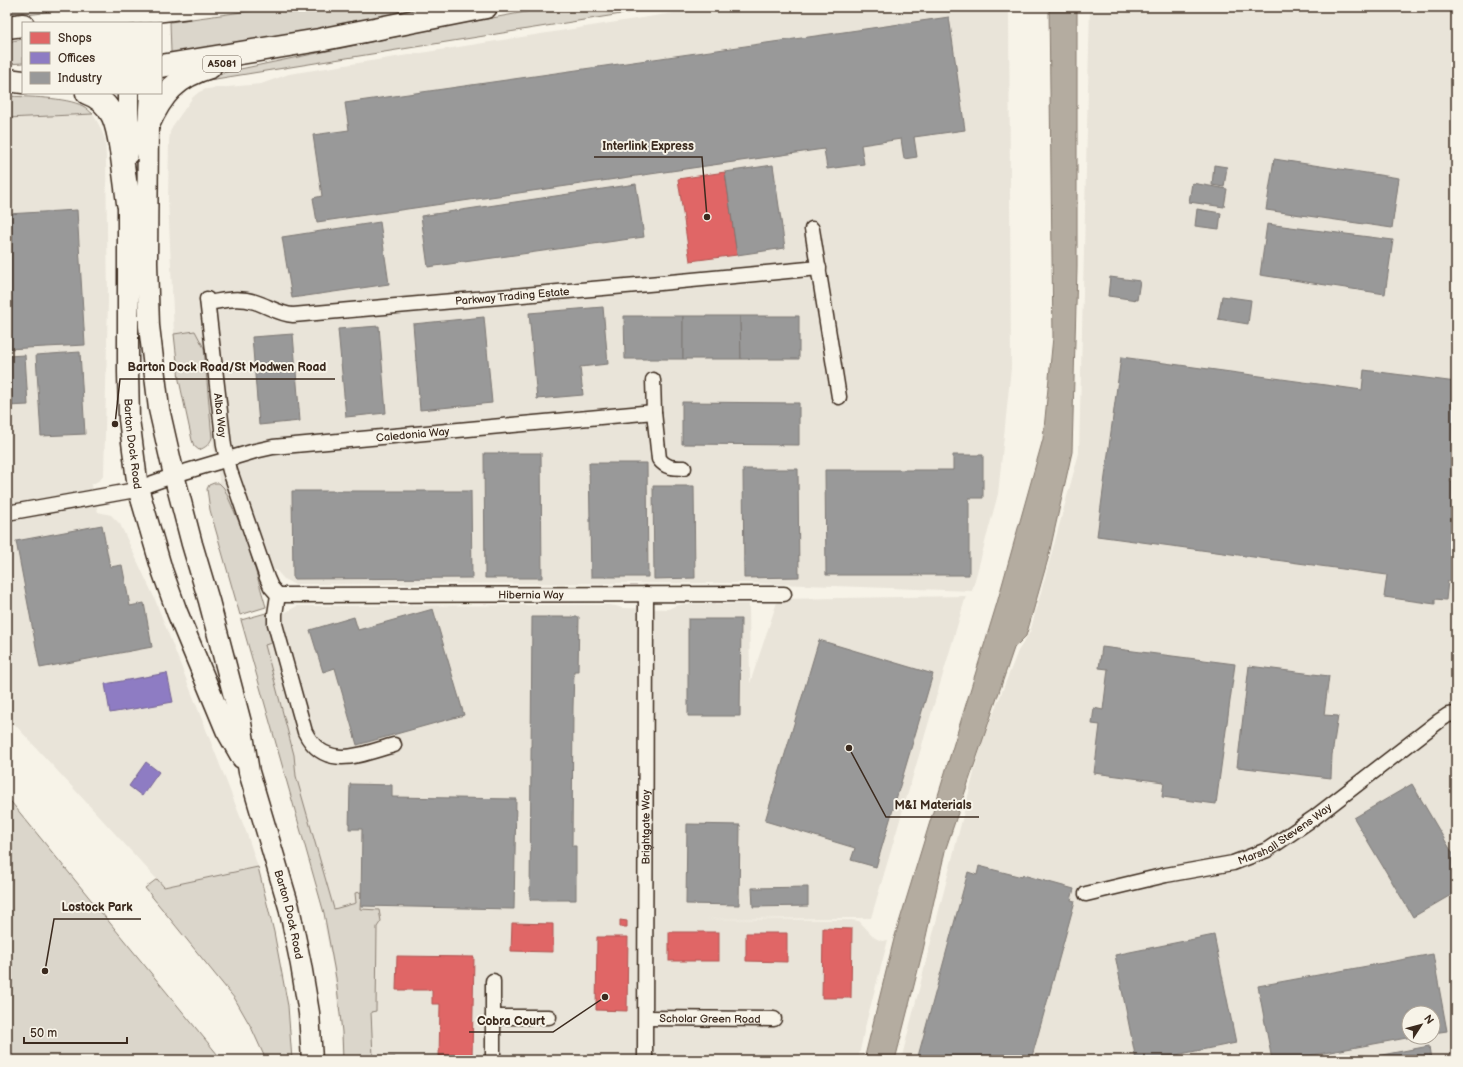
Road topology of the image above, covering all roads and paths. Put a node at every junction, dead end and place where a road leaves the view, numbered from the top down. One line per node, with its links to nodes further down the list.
1 (128, 7): 6 (main road)
2 (146, 7): 7 (main road)
3 (190, 7): 5 (highway, bridge)
4 (486, 7): 10 (highway, A5081)
5 (55, 22)
6 (128, 22)
7 (146, 22)
8 (22, 25): 9 (highway)
9 (7, 27)
10 (319, 40): 11 (highway, A5081); 19 (highway, A5081)
11 (162, 66)
12 (7, 77): 13 (highway)
13 (22, 77)
14 (7, 80): 15 (highway)
15 (22, 82)
16 (90, 94): 20 (highway)
17 (128, 94): 20 (main road, Barton Dock Road)
18 (150, 94): 19 (main road, Barton Dock Road)
19 (148, 125): 29 (main road, Barton Dock Road)
20 (128, 203): 30 (main road, Barton Dock Road)
21 (812, 229): 22 (street)
22 (819, 268): 23 (street, Parkway Trading Estate); 25 (street)
23 (208, 301): 27 (street, Alba Way)
24 (653, 380): 26 (street)
25 (839, 397)
26 (654, 412): 27 (street, Caledonia Way); 28 (street)
27 (227, 459): 29 (street, Caledonia Way); 34 (street)
28 (684, 468)
29 (174, 475): 30 (street, Caledonia Way); 37 (main road, Barton Dock Road)
30 (138, 488): 31 (street, Caledonia Way); 37 (main road, Barton Dock Road)
31 (7, 513)
32 (646, 594): 33 (street, Hibernia Way); 34 (street, Hibernia Way); 42 (street, Brightgate Way)
33 (784, 594)
34 (278, 595): 36 (street)
35 (1456, 714): 38 (street, Marshall Stevens Way)
36 (394, 745)
37 (249, 772): 44 (main road, Barton Dock Road)
38 (1086, 894)
39 (493, 981): 40 (street)
40 (493, 1017): 41 (street); 45 (street)
41 (549, 1017)
42 (646, 1018): 43 (street, Scholar Green Road); 46 (street, Brightgate Way)
43 (774, 1019)
44 (312, 1060)
45 (493, 1060)
46 (645, 1060)

